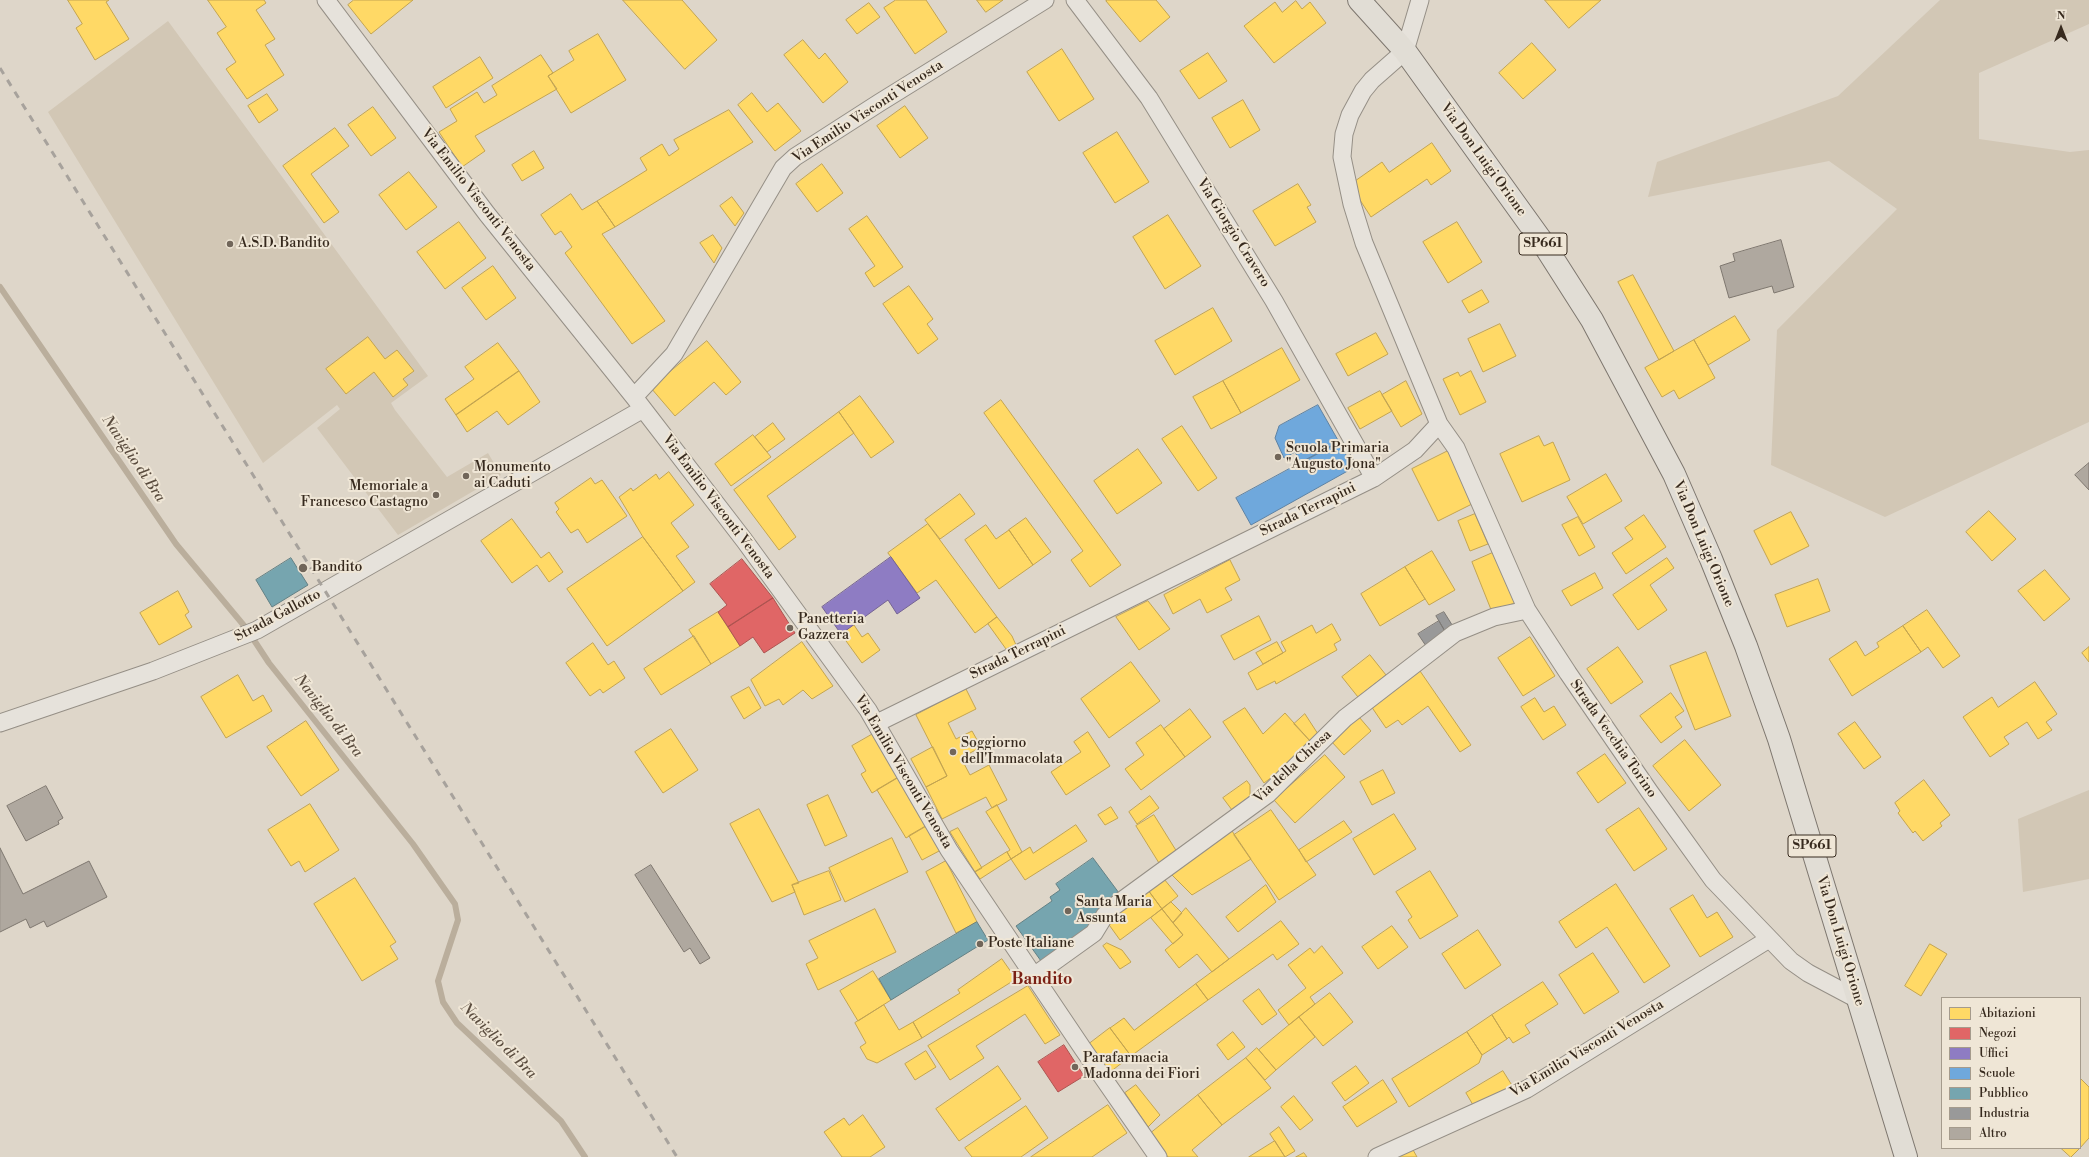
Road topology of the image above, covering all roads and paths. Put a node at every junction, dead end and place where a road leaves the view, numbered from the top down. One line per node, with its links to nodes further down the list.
1 (326, 0): 7 (street, Via Emilio Visconti Venosta)
2 (1045, 0): 7 (street, Via Emilio Visconti Venosta)
3 (1074, 0): 9 (street, Via Giorgio Cravero)
4 (1359, 0): 6 (main road, Via Don Luigi Orione / SP661)
5 (1420, 0): 6 (street)
6 (1405, 51): 8 (street); 15 (main road, Via Don Luigi Orione / SP661)
7 (638, 403): 11 (street, Strada Gallotto); 12 (street, Via Emilio Visconti Venosta)
8 (1439, 424): 9 (street, Strada Terrapini); 10 (street, Strada Vecchia Torino)
9 (1374, 478): 12 (street, Strada Terrapini)
10 (1527, 610): 13 (street, Strada Vecchia Torino); 14 (street, Via della Chiesa)
11 (0, 723)
12 (877, 723): 14 (street, Via Emilio Visconti Venosta)
13 (1769, 939): 15 (street, Strada Vecchia Torino); 17 (street, Via Emilio Visconti Venosta)
14 (1034, 976): 16 (street, Via Emilio Visconti Venosta)
15 (1857, 998): 18 (main road, Via Don Luigi Orione / SP661)
16 (1158, 1157)
17 (1377, 1157)
18 (1906, 1157)

